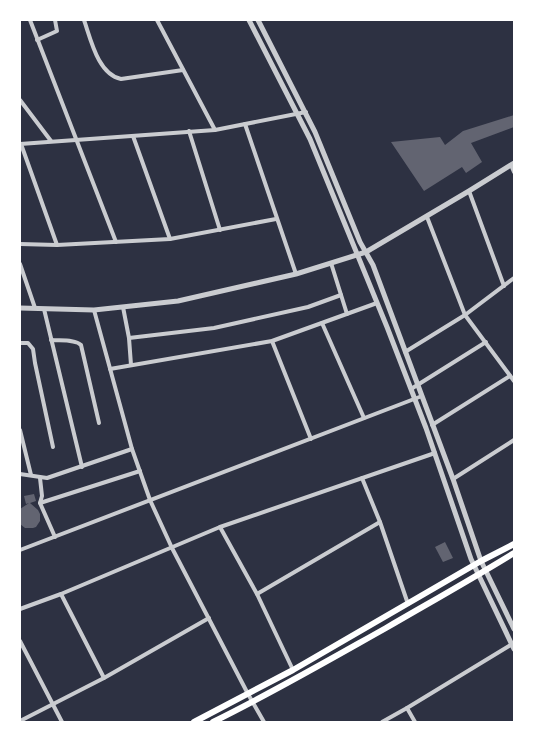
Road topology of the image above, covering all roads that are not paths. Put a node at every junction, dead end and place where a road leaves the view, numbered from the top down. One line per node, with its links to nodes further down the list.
1 (30, 20): 7 (street)
2 (55, 20): 7 (street)
3 (84, 20): 9 (street)
4 (157, 20): 9 (street)
5 (249, 20): 10 (street)
6 (258, 20): 8 (street)
7 (37, 40): 18 (street)
8 (283, 68): 10 (street); 12 (street)
9 (183, 70): 15 (street)
10 (275, 71): 13 (street)
11 (20, 100): 19 (street)
12 (306, 112): 13 (street); 31 (street)
13 (297, 114): 14 (street); 32 (street)
14 (244, 124): 15 (street); 25 (street)
15 (215, 130): 16 (street)
16 (189, 131): 17 (street); 26 (street)
17 (133, 136): 18 (street); 27 (street)
18 (77, 140): 19 (street); 28 (street)
19 (51, 142): 20 (street)
20 (21, 144): 30 (street)
21 (513, 164): 22 (street); 23 (street)
22 (514, 172)
23 (469, 191): 24 (street); 37 (street)
24 (427, 217): 31 (street); 46 (street)
25 (276, 219): 26 (street); 35 (street)
26 (220, 230): 27 (street)
27 (170, 239): 28 (street)
28 (116, 242): 30 (street)
29 (20, 244): 30 (street)
30 (57, 245)
31 (366, 252): 32 (street); 53 (street)
32 (357, 255): 33 (street); 39 (street)
33 (331, 263): 35 (street); 38 (street)
34 (20, 264): 42 (street)
35 (296, 274): 40 (street)
36 (514, 278): 37 (street)
37 (504, 286): 46 (street)
38 (341, 295): 45 (street); 48 (street)
39 (377, 303): 45 (street); 59 (street)
40 (123, 307): 44 (street); 48 (street)
41 (20, 308): 42 (street)
42 (35, 308): 43 (street)
43 (44, 309): 44 (street); 49 (street)
44 (94, 310): 55 (street)
45 (347, 314): 47 (street)
46 (465, 315): 51 (street); 53 (street)
47 (322, 323): 50 (street); 62 (street)
48 (128, 338): 54 (street)
49 (51, 340): 63 (street); 72 (street)
50 (272, 341): 54 (street); 66 (street)
51 (486, 342): 56 (street); 58 (street)
52 (20, 343): 68 (street)
53 (406, 352): 58 (street)
54 (131, 365): 55 (street)
55 (110, 369): 69 (street)
56 (510, 376): 57 (street); 64 (street)
57 (514, 381)
58 (418, 385): 59 (street); 60 (street)
59 (411, 389): 61 (street)
60 (422, 396): 61 (street); 64 (street)
61 (414, 399): 62 (street); 70 (street)
62 (364, 418): 66 (street)
63 (99, 423)
64 (432, 425): 71 (street)
65 (20, 430): 76 (street)
66 (311, 438): 80 (street)
67 (514, 440): 79 (street)
68 (53, 447)
69 (132, 449): 72 (street); 74 (street)
70 (435, 453): 73 (street); 78 (street)
71 (448, 465): 73 (street); 79 (street)
72 (82, 466): 77 (street)
73 (440, 468): 90 (street)
74 (140, 471): 80 (street); 81 (street)
75 (20, 474): 76 (street)
76 (30, 475): 77 (street)
77 (40, 478): 81 (street)
78 (362, 478): 82 (street); 83 (street)
79 (452, 479): 89 (street)
80 (150, 500): 84 (street); 86 (street)
81 (40, 503): 84 (street)
82 (380, 522): 94 (street); 95 (street)
83 (220, 527): 86 (street); 94 (street)
84 (55, 537): 87 (street)
85 (514, 544): 89 (highway)
86 (172, 548): 93 (street); 97 (street)
87 (20, 550)
88 (514, 553): 91 (highway)
89 (481, 562): 90 (highway); 91 (street)
90 (475, 566): 92 (street); 95 (highway)
91 (486, 571): 92 (highway); 98 (street)
92 (479, 575): 100 (street); 104 (highway)
93 (61, 594): 96 (street); 102 (street)
94 (257, 594): 101 (street)
95 (408, 604): 101 (highway)
96 (20, 609)
97 (209, 618): 102 (street); 103 (street)
98 (514, 629)
99 (20, 641): 105 (street)
100 (513, 645): 106 (street)
101 (293, 670): 103 (highway)
102 (104, 678): 105 (street)
103 (248, 694): 104 (street); 109 (highway)
104 (253, 702): 110 (highway); 111 (street)
105 (54, 704): 107 (street); 108 (street)
106 (407, 708): 112 (street); 113 (street)
107 (20, 721)
108 (62, 722)
109 (194, 722)
110 (213, 722)
111 (264, 722)
112 (382, 722)
113 (414, 722)

